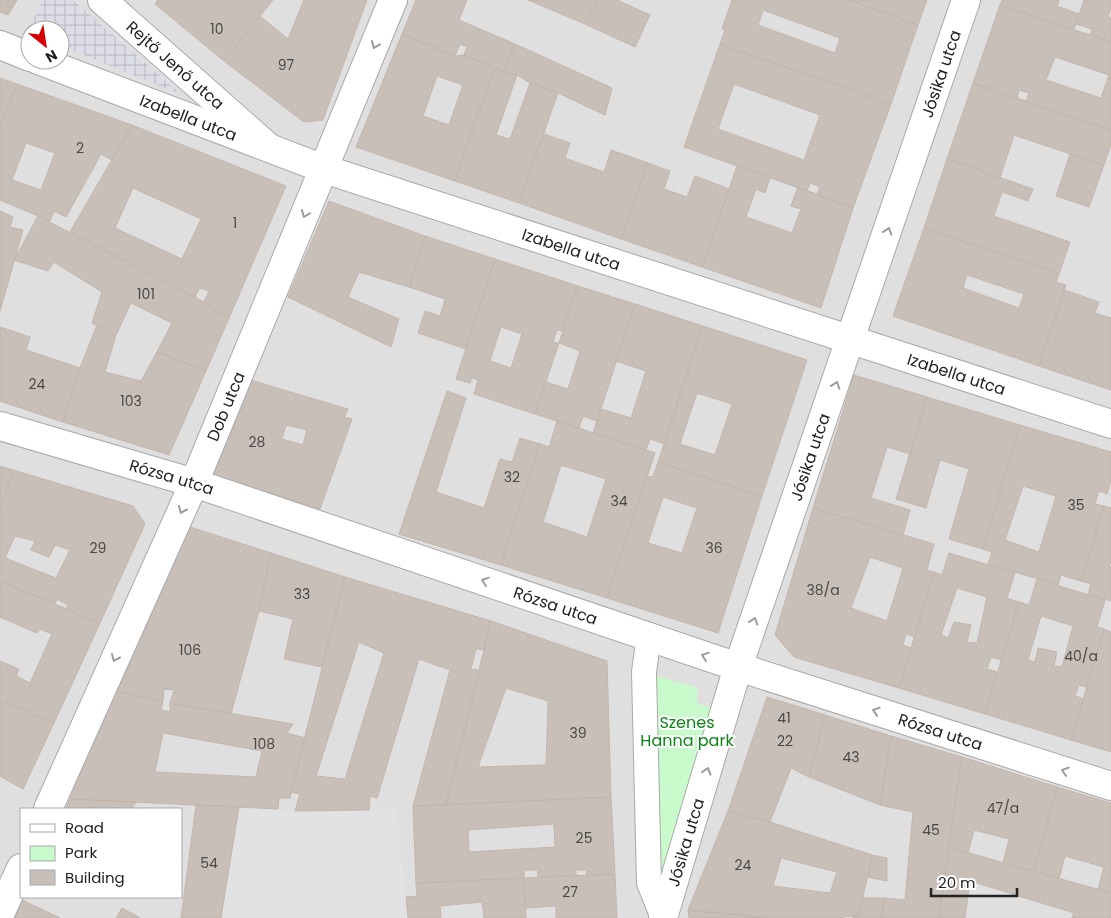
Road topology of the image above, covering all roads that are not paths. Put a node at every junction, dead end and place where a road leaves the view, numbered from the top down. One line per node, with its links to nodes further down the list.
1 (102, 0): 7 (street, Rejtő Jenő utca)
2 (394, 0): 8 (street, Dob utca, one-way to 8)
3 (966, 0): 9 (street, Jósika utca, one-way to 3)
4 (0, 45): 5 (street)
5 (20, 53)
6 (64, 70): 7 (street, Izabella utca)
7 (270, 149): 8 (street, Izabella utca)
8 (324, 169): 9 (street, Izabella utca); 12 (street, Dob utca, one-way to 12)
9 (851, 341): 10 (street, Izabella utca); 14 (street, Jósika utca, one-way to 9)
10 (1111, 424)
11 (0, 426): 12 (street, Rózsa utca)
12 (194, 483): 13 (street, Rózsa utca, one-way to 12); 16 (street, Dob utca, one-way to 16)
13 (649, 636): 14 (street, Rózsa utca, one-way to 13); 19 (street, Jósika utca)
14 (738, 667): 15 (street, Rózsa utca, one-way to 14); 19 (street, Jósika utca, one-way to 14)
15 (1111, 786)
16 (48, 808)
17 (20, 870): 18 (street)
18 (0, 914)
19 (663, 918)

